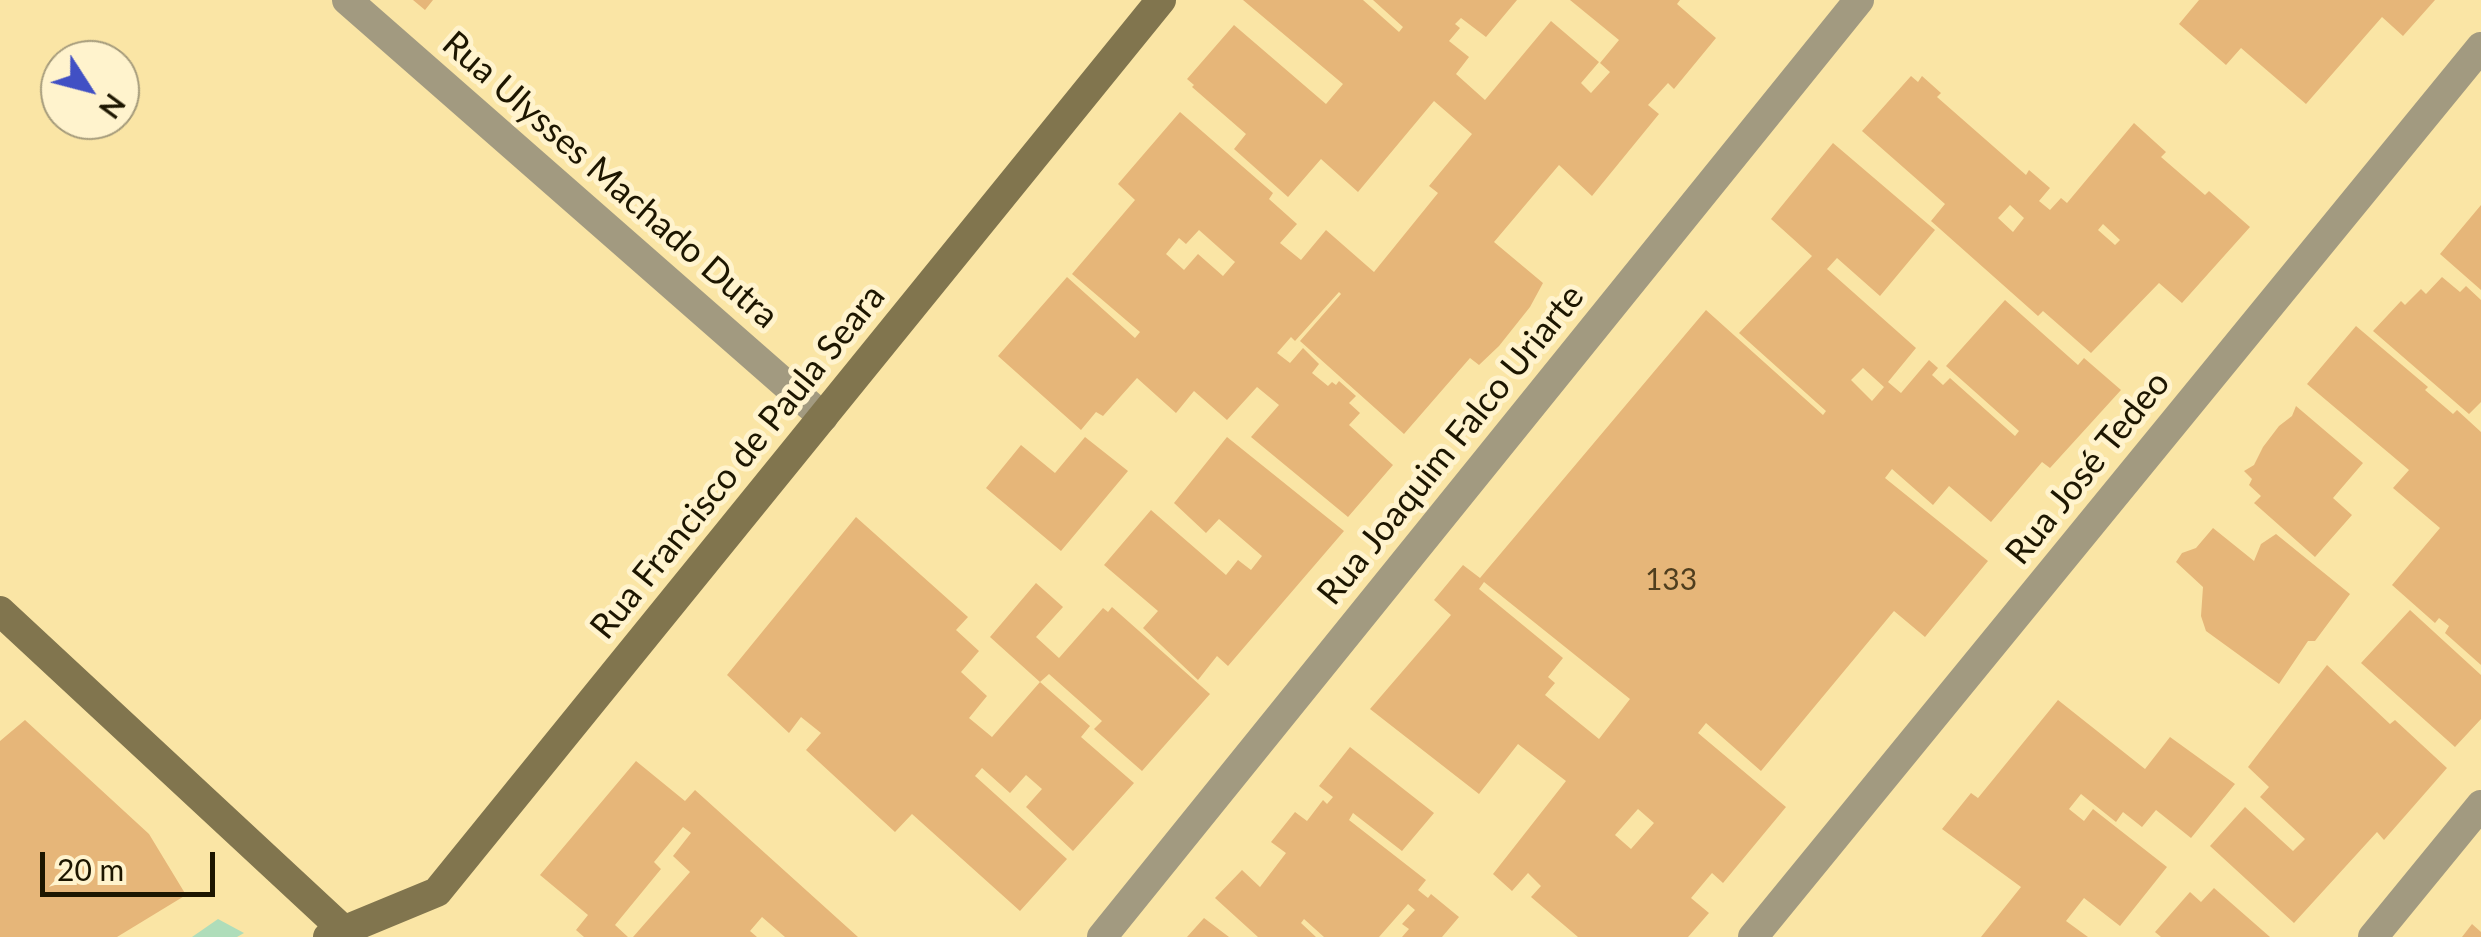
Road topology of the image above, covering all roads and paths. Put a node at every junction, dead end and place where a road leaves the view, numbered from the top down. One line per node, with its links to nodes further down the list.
1 (347, 0): 5 (street, Rua Ulysses Machado Dutra)
2 (1161, 0): 5 (street, Rua Francisco de Paula Seara)
3 (1859, 0): 9 (street, Rua Joaquim Falco Uriarte)
4 (2481, 47): 10 (street, Rua José Tedeo)
5 (824, 416): 8 (street, Rua Francisco de Paula Seara)
6 (0, 612): 8 (street)
7 (2481, 805): 11 (street)
8 (341, 934)
9 (1102, 937)
10 (1753, 937)
11 (2373, 937)

